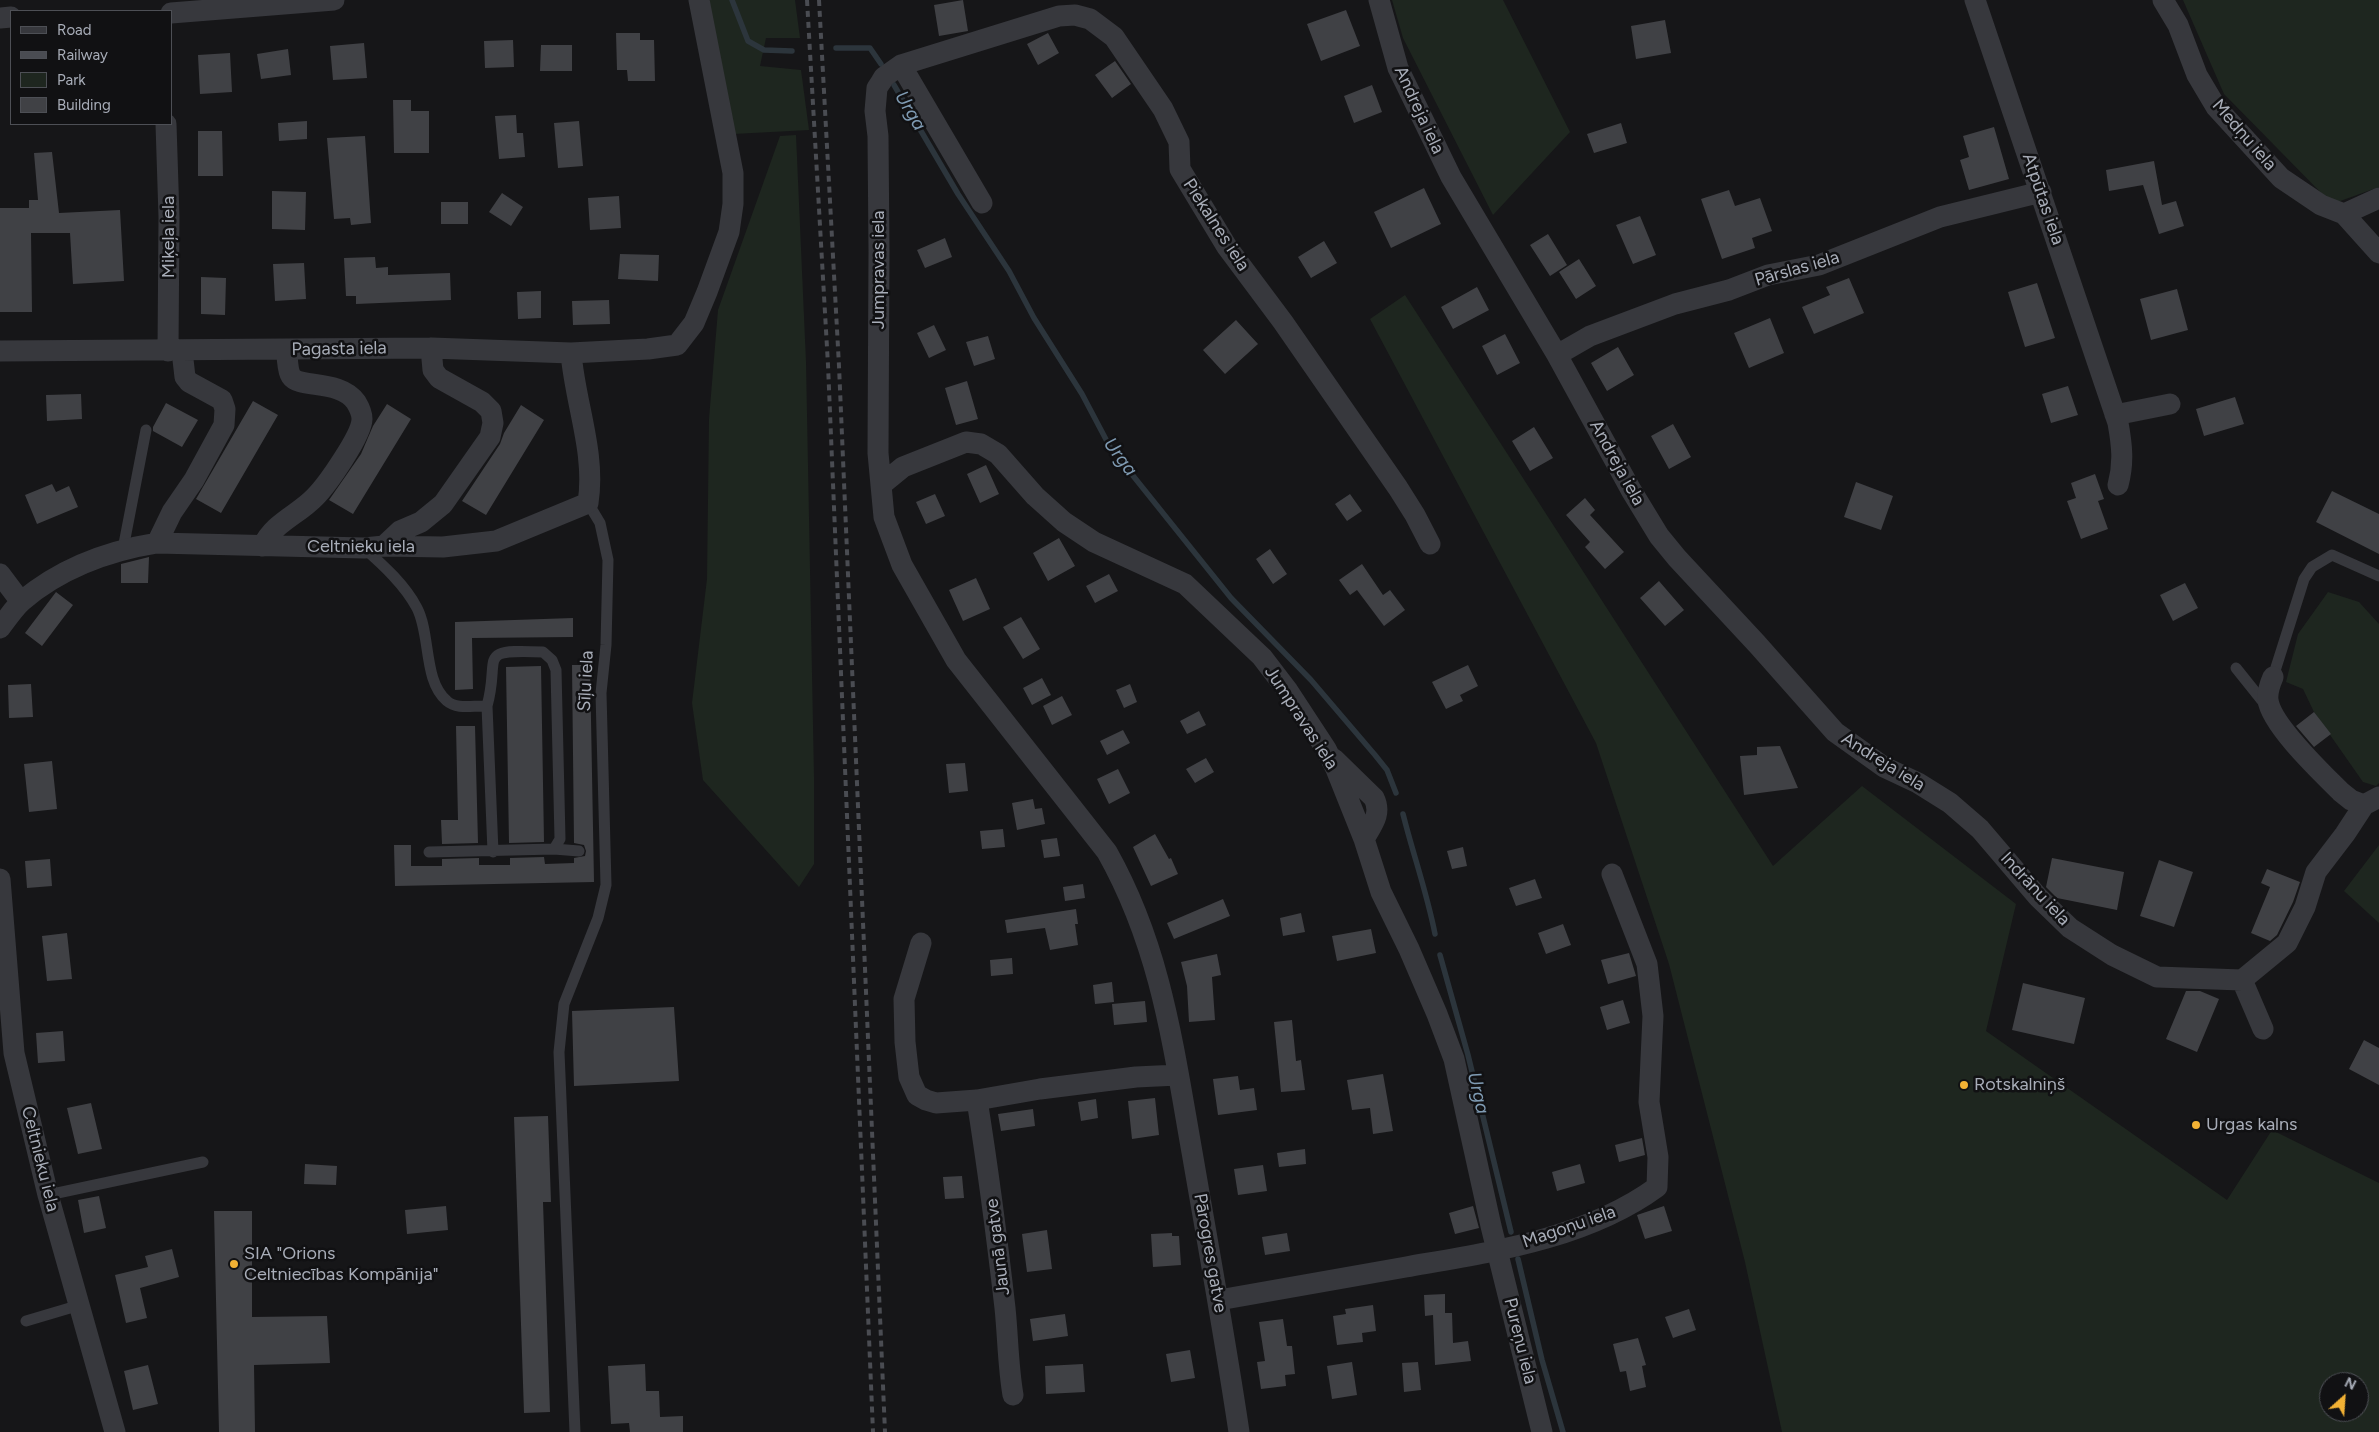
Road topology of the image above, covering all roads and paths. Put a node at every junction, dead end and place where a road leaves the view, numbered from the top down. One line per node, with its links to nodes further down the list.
1 (334, 0): 6 (street)
2 (700, 0): 18 (street, Pagasta iela)
3 (1379, 0): 19 (street, Andreja iela)
4 (1975, 0): 9 (street, Atpūtas iela)
5 (2163, 0): 12 (street, Medņu iela)
6 (172, 13)
7 (902, 65): 11 (street); 23 (street, Jumpravas iela); 27 (street, Piekalnes iela)
8 (166, 125): 17 (street, Miķeļa iela)
9 (2041, 192): 19 (street, Pārslas iela); 21 (street, Atpūtas iela)
10 (2379, 198): 12 (street)
11 (982, 203)
12 (2344, 214): 13 (street, Medņu iela)
13 (2379, 253)
14 (431, 348): 15 (street, Pagasta iela); 18 (street, Pagasta iela); 29 (street)
15 (286, 350): 17 (street, Pagasta iela); 28 (street)
16 (0, 351): 17 (street, Pagasta iela)
17 (175, 351): 26 (street, Miķeļa iela)
18 (571, 353): 25 (street)
19 (1557, 355): 40 (street, Andreja iela)
20 (2170, 404): 21 (street)
21 (2113, 407): 24 (street, Atpūtas iela)
22 (146, 430): 30 (lane)
23 (881, 485): 50 (street, Jumpravas iela); 54 (street, Jumpravas iela)
24 (2118, 485)
25 (588, 503): 29 (street, Celtnieku iela); 60 (lane, Sīļu iela)
26 (157, 544): 28 (street, Celtnieku iela); 30 (street, Celtnieku iela)
27 (1430, 544)
28 (263, 546): 29 (street, Celtnieku iela)
29 (374, 547): 37 (lane)
30 (123, 549): 33 (street, Celtnieku iela)
31 (0, 574): 33 (street)
32 (2379, 576): 36 (lane)
33 (21, 602): 34 (street, Celtnieku iela)
34 (0, 628)
35 (2236, 668): 38 (lane)
36 (2272, 677): 38 (street)
37 (487, 706): 41 (lane); 44 (lane)
38 (2272, 712): 39 (street)
39 (2372, 801): 48 (street)
40 (1980, 829): 48 (street, Indrānu iela)
41 (554, 850): 42 (lane); 44 (lane)
42 (579, 851)
43 (429, 852): 44 (lane)
44 (493, 852)
45 (1612, 874): 54 (street, Magoņu iela)
46 (0, 879): 53 (street, Celtnieku iela)
47 (921, 943): 51 (street)
48 (2242, 980): 49 (street)
49 (2263, 1029)
50 (1178, 1074): 51 (street); 55 (street, Pārogres gatve)
51 (977, 1100): 58 (street, Jaunā gatve)
52 (203, 1162): 53 (lane)
53 (48, 1195): 56 (street, Celtnieku iela)
54 (1498, 1250): 55 (street, Magoņu iela); 62 (street, Pureņu iela)
55 (1219, 1300): 61 (street, Pārogres gatve)
56 (80, 1304): 57 (lane); 59 (street, Celtnieku iela)
57 (26, 1321)
58 (1013, 1395)
59 (115, 1432)
60 (575, 1432)
61 (1239, 1432)
62 (1542, 1432)

